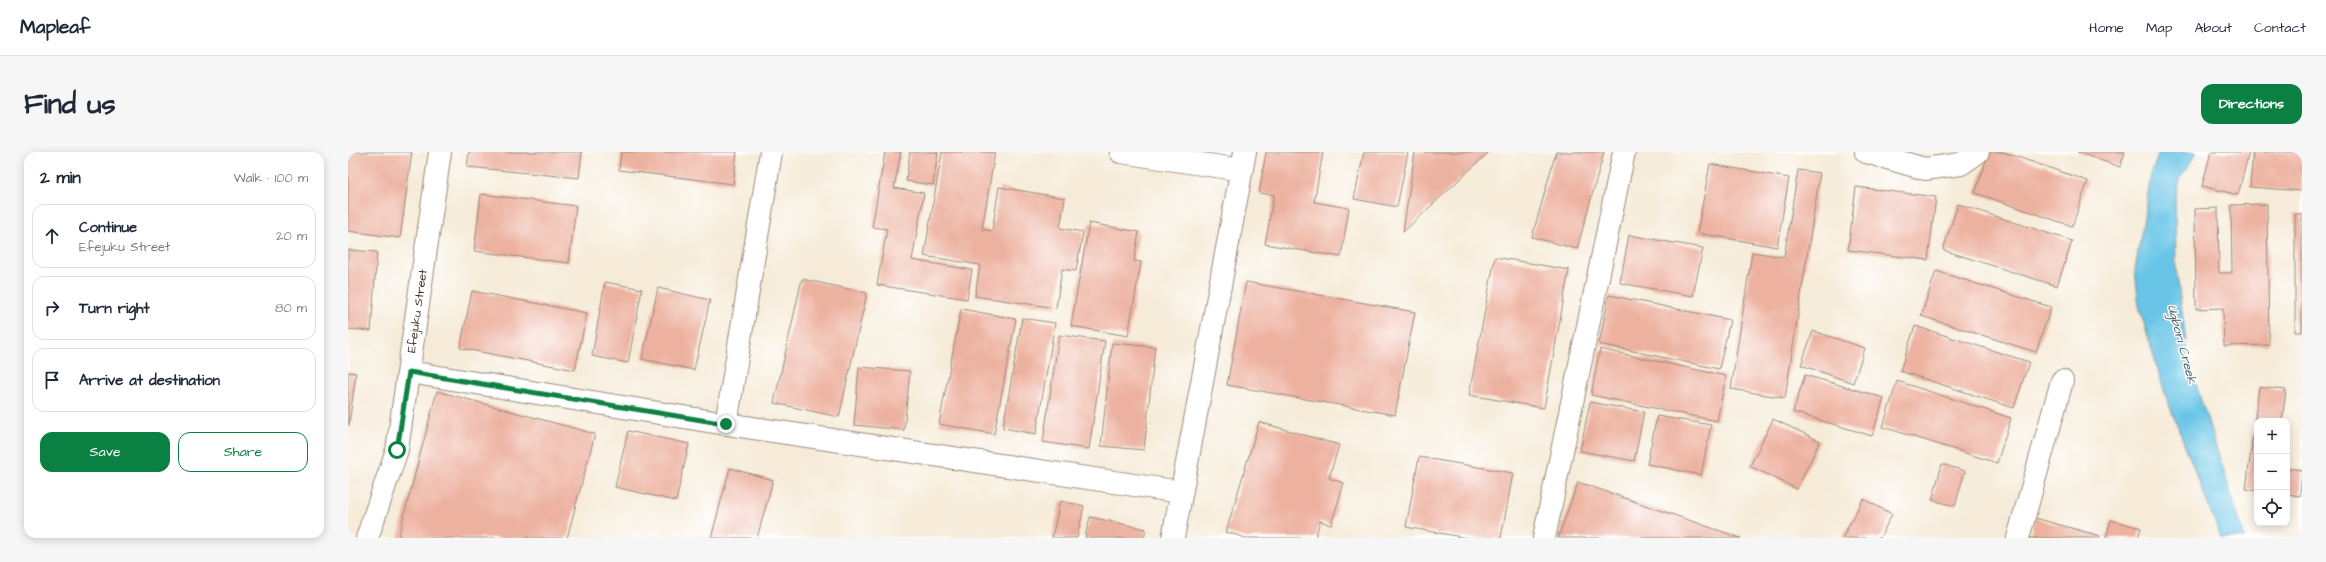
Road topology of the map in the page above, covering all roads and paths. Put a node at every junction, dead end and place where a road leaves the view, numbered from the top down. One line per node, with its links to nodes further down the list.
1 (440, 152): 8 (street, Efejuku Street)
2 (771, 152): 10 (street)
3 (1121, 152): 7 (street)
4 (1624, 152): 14 (street)
5 (1866, 152): 6 (street)
6 (1978, 152)
7 (1243, 161): 11 (street)
8 (409, 372): 10 (street); 12 (street, Efejuku Street)
9 (2062, 381): 15 (street)
10 (726, 424): 11 (street)
11 (1182, 492): 13 (street)
12 (367, 538)
13 (1173, 538)
14 (1544, 538)
15 (2018, 538)

